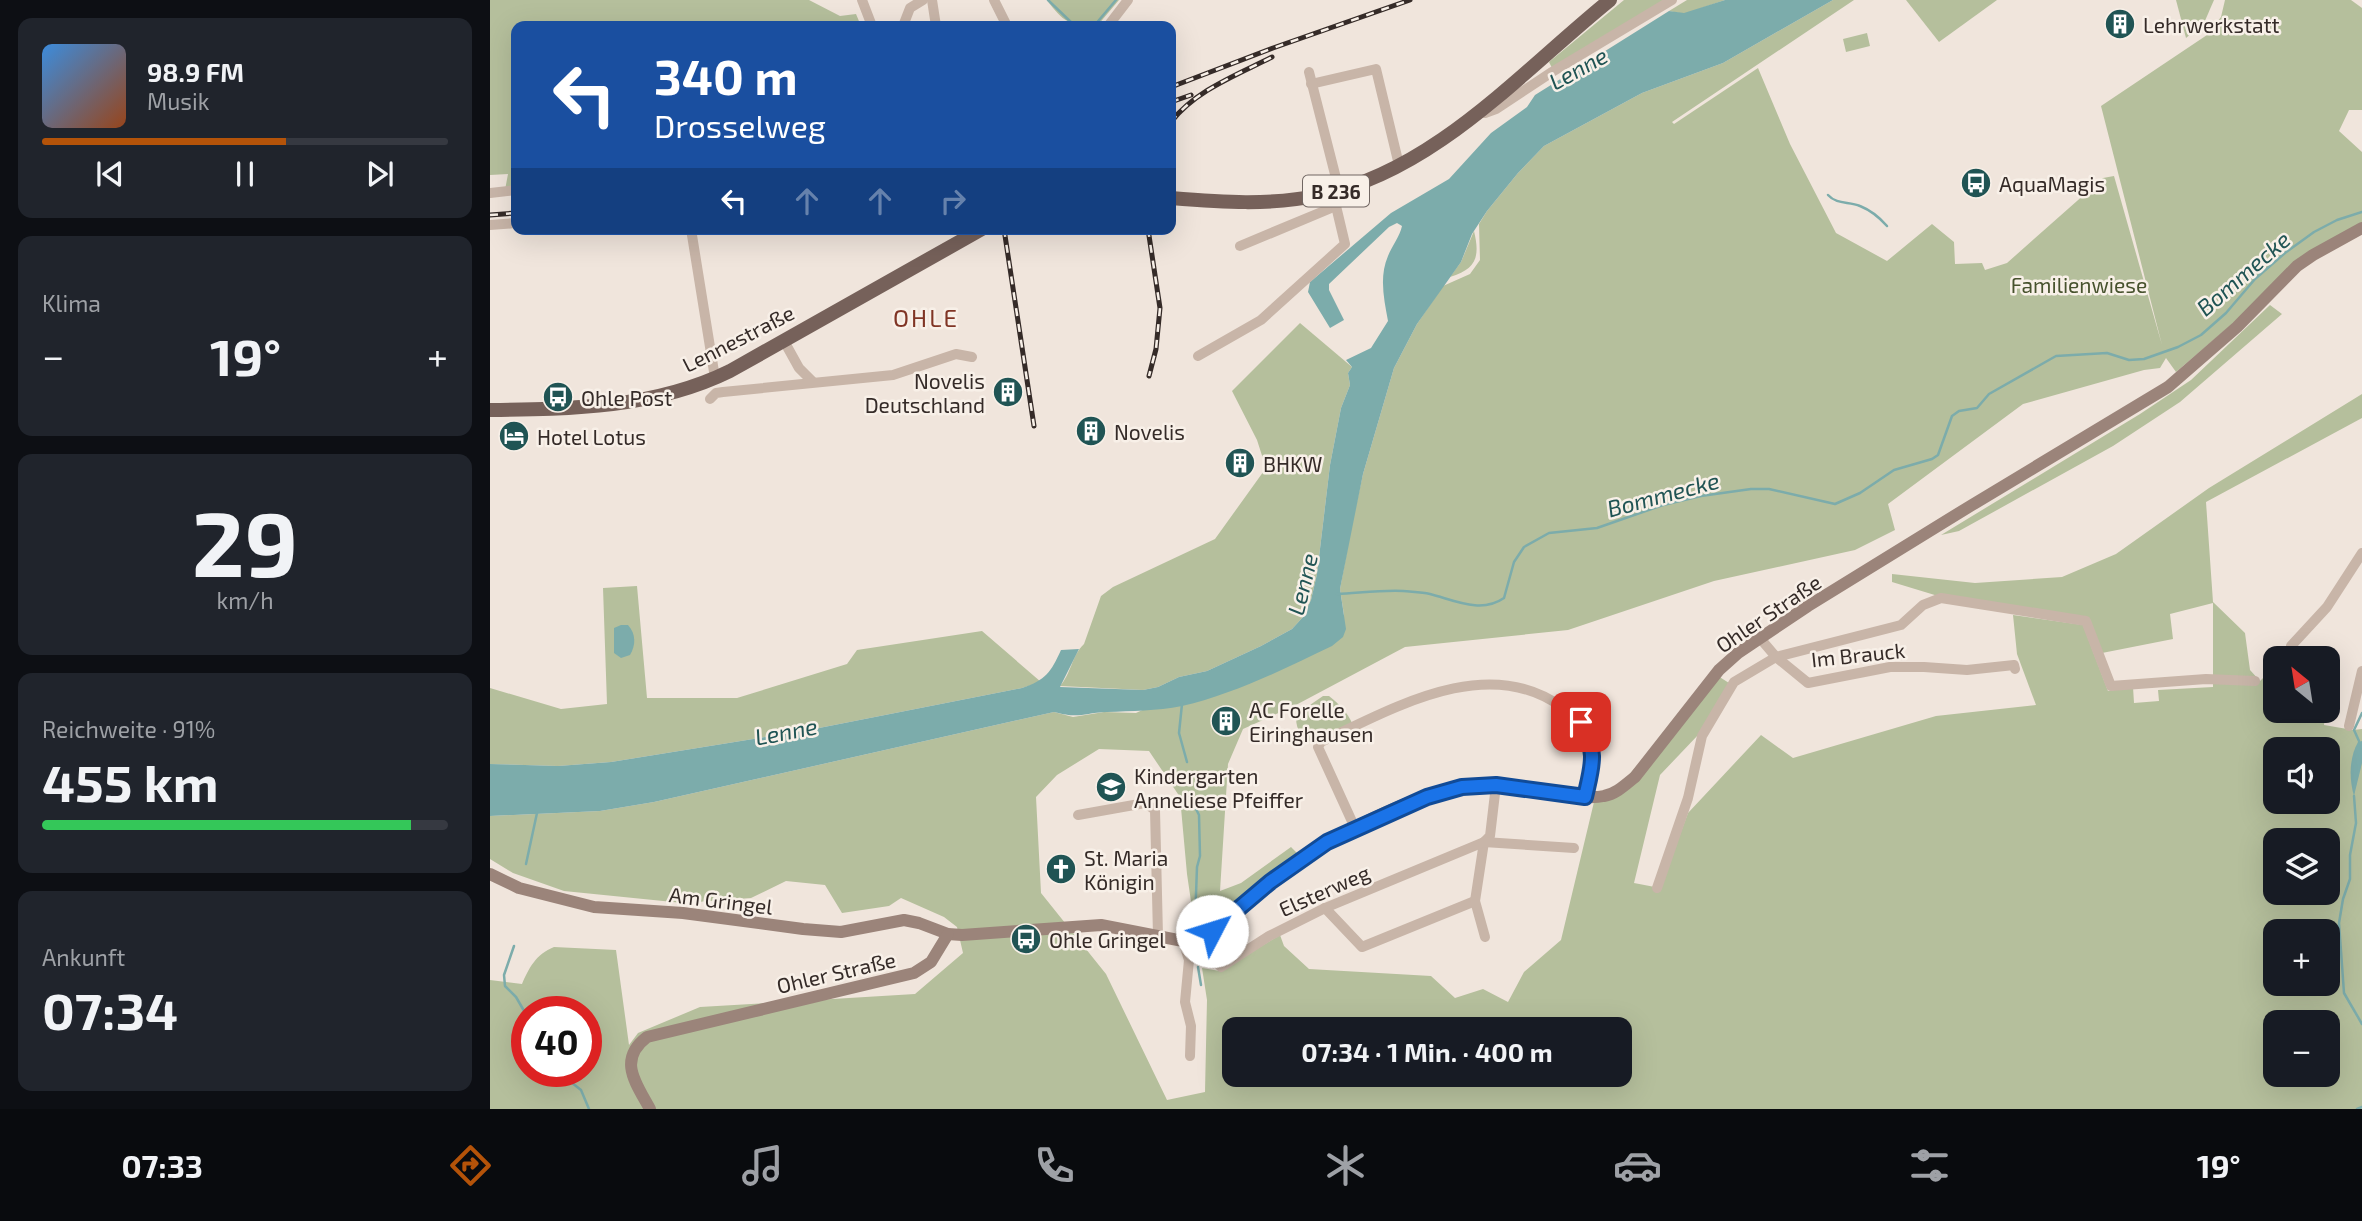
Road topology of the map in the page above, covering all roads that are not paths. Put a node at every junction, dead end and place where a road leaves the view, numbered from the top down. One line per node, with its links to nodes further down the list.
1 (862, 0): 8 (street)
2 (923, 0): 9 (street)
3 (932, 0): 10 (street)
4 (994, 0): 11 (street)
5 (1128, 0): 12 (street)
6 (1610, 0): 15 (main road, B 236)
7 (1672, 0): 15 (street)
8 (870, 21)
9 (905, 21)
10 (935, 21)
11 (1004, 21)
12 (1112, 21)
13 (1309, 72): 14 (street)
14 (1311, 84): 16 (street); 17 (street)
15 (1481, 111): 16 (main road, B 236)
16 (1399, 164): 17 (main road, B 236)
17 (1339, 190): 20 (main road, B 236); 21 (street)
18 (511, 191): 19 (street)
19 (490, 193)
20 (1176, 198)
21 (1336, 206): 27 (street); 29 (street)
22 (511, 223): 23 (street)
23 (490, 225)
24 (2362, 228): 36 (street, Ohler Straße)
25 (692, 235): 31 (street)
26 (971, 235): 28 (main road, Lennestraße)
27 (1240, 246)
28 (784, 341): 31 (main road, Lennestraße); 32 (street)
29 (1198, 356)
30 (972, 357): 32 (street)
31 (715, 378): 34 (main road, Lennestraße)
32 (813, 382): 33 (street)
33 (710, 399)
34 (490, 410)
35 (2362, 553): 37 (street)
36 (1759, 637): 38 (street, Im Brauck); 44 (street, Ohler Straße)
37 (2291, 646)
38 (1776, 657): 39 (street, Im Brauck); 41 (street); 50 (street)
39 (2015, 669)
40 (2362, 671): 42 (street)
41 (2255, 681)
42 (2349, 726)
43 (1496, 785): 44 (street, Ohler Straße); 46 (street, Ohler Straße); 47 (street)
44 (1585, 797): 46 (street)
45 (1078, 815): 54 (street)
46 (1355, 828): 56 (street, Ohler Straße)
47 (1484, 842): 48 (street); 51 (street); 52 (street, Elsterweg)
48 (1574, 848)
49 (490, 874): 53 (street, Am Gringel)
50 (1657, 888)
51 (1475, 901): 52 (street); 55 (street)
52 (1325, 908): 56 (street, Elsterweg)
53 (948, 934): 54 (street); 58 (street, Ohler Straße)
54 (1158, 936): 56 (street)
55 (1485, 937)
56 (1188, 940): 57 (street)
57 (1190, 1056)
58 (650, 1109)

